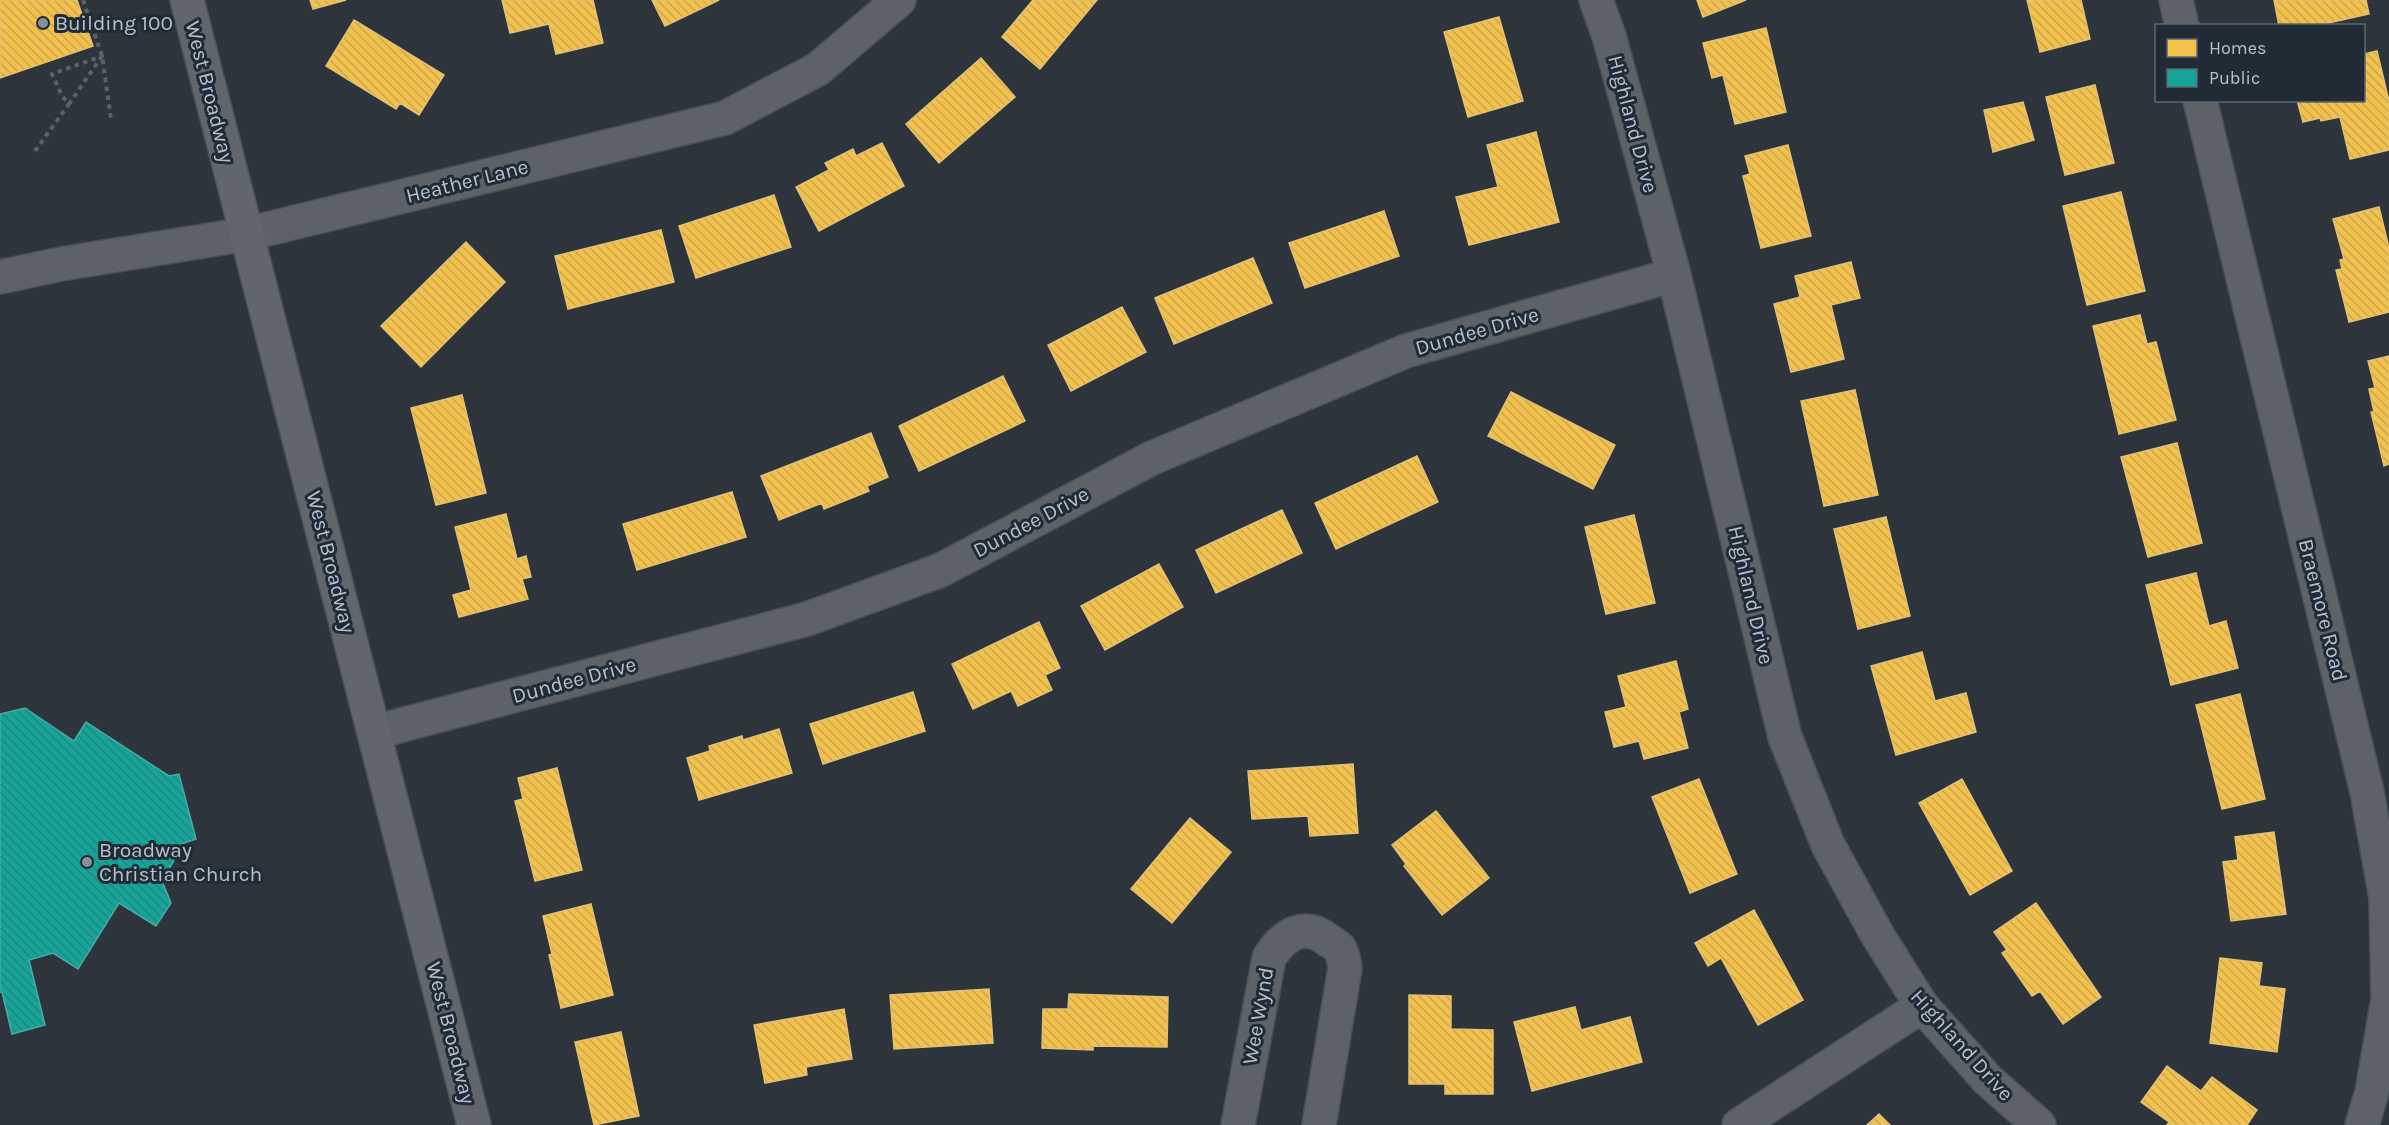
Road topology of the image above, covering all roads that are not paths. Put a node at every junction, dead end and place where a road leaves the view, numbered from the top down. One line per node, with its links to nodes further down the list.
1 (187, 0): 7 (main road, West Broadway)
2 (899, 0): 7 (street, Heather Lane)
3 (1596, 0): 8 (street, Highland Drive)
4 (2176, 0): 5 (street)
5 (2182, 24)
6 (2200, 102): 17 (street, Braemore Road)
7 (247, 234): 9 (street, Heather Lane); 10 (main road, West Broadway)
8 (1674, 275): 10 (street, Dundee Drive); 11 (street, Highland Drive)
9 (0, 277)
10 (375, 732): 12 (main road, West Broadway)
11 (1922, 1006): 15 (street); 16 (street, Highland Drive)
12 (474, 1125)
13 (1238, 1125): 14 (street, Wee Wynd)
14 (1319, 1125)
15 (1739, 1125)
16 (2039, 1125)
17 (2362, 1125)

